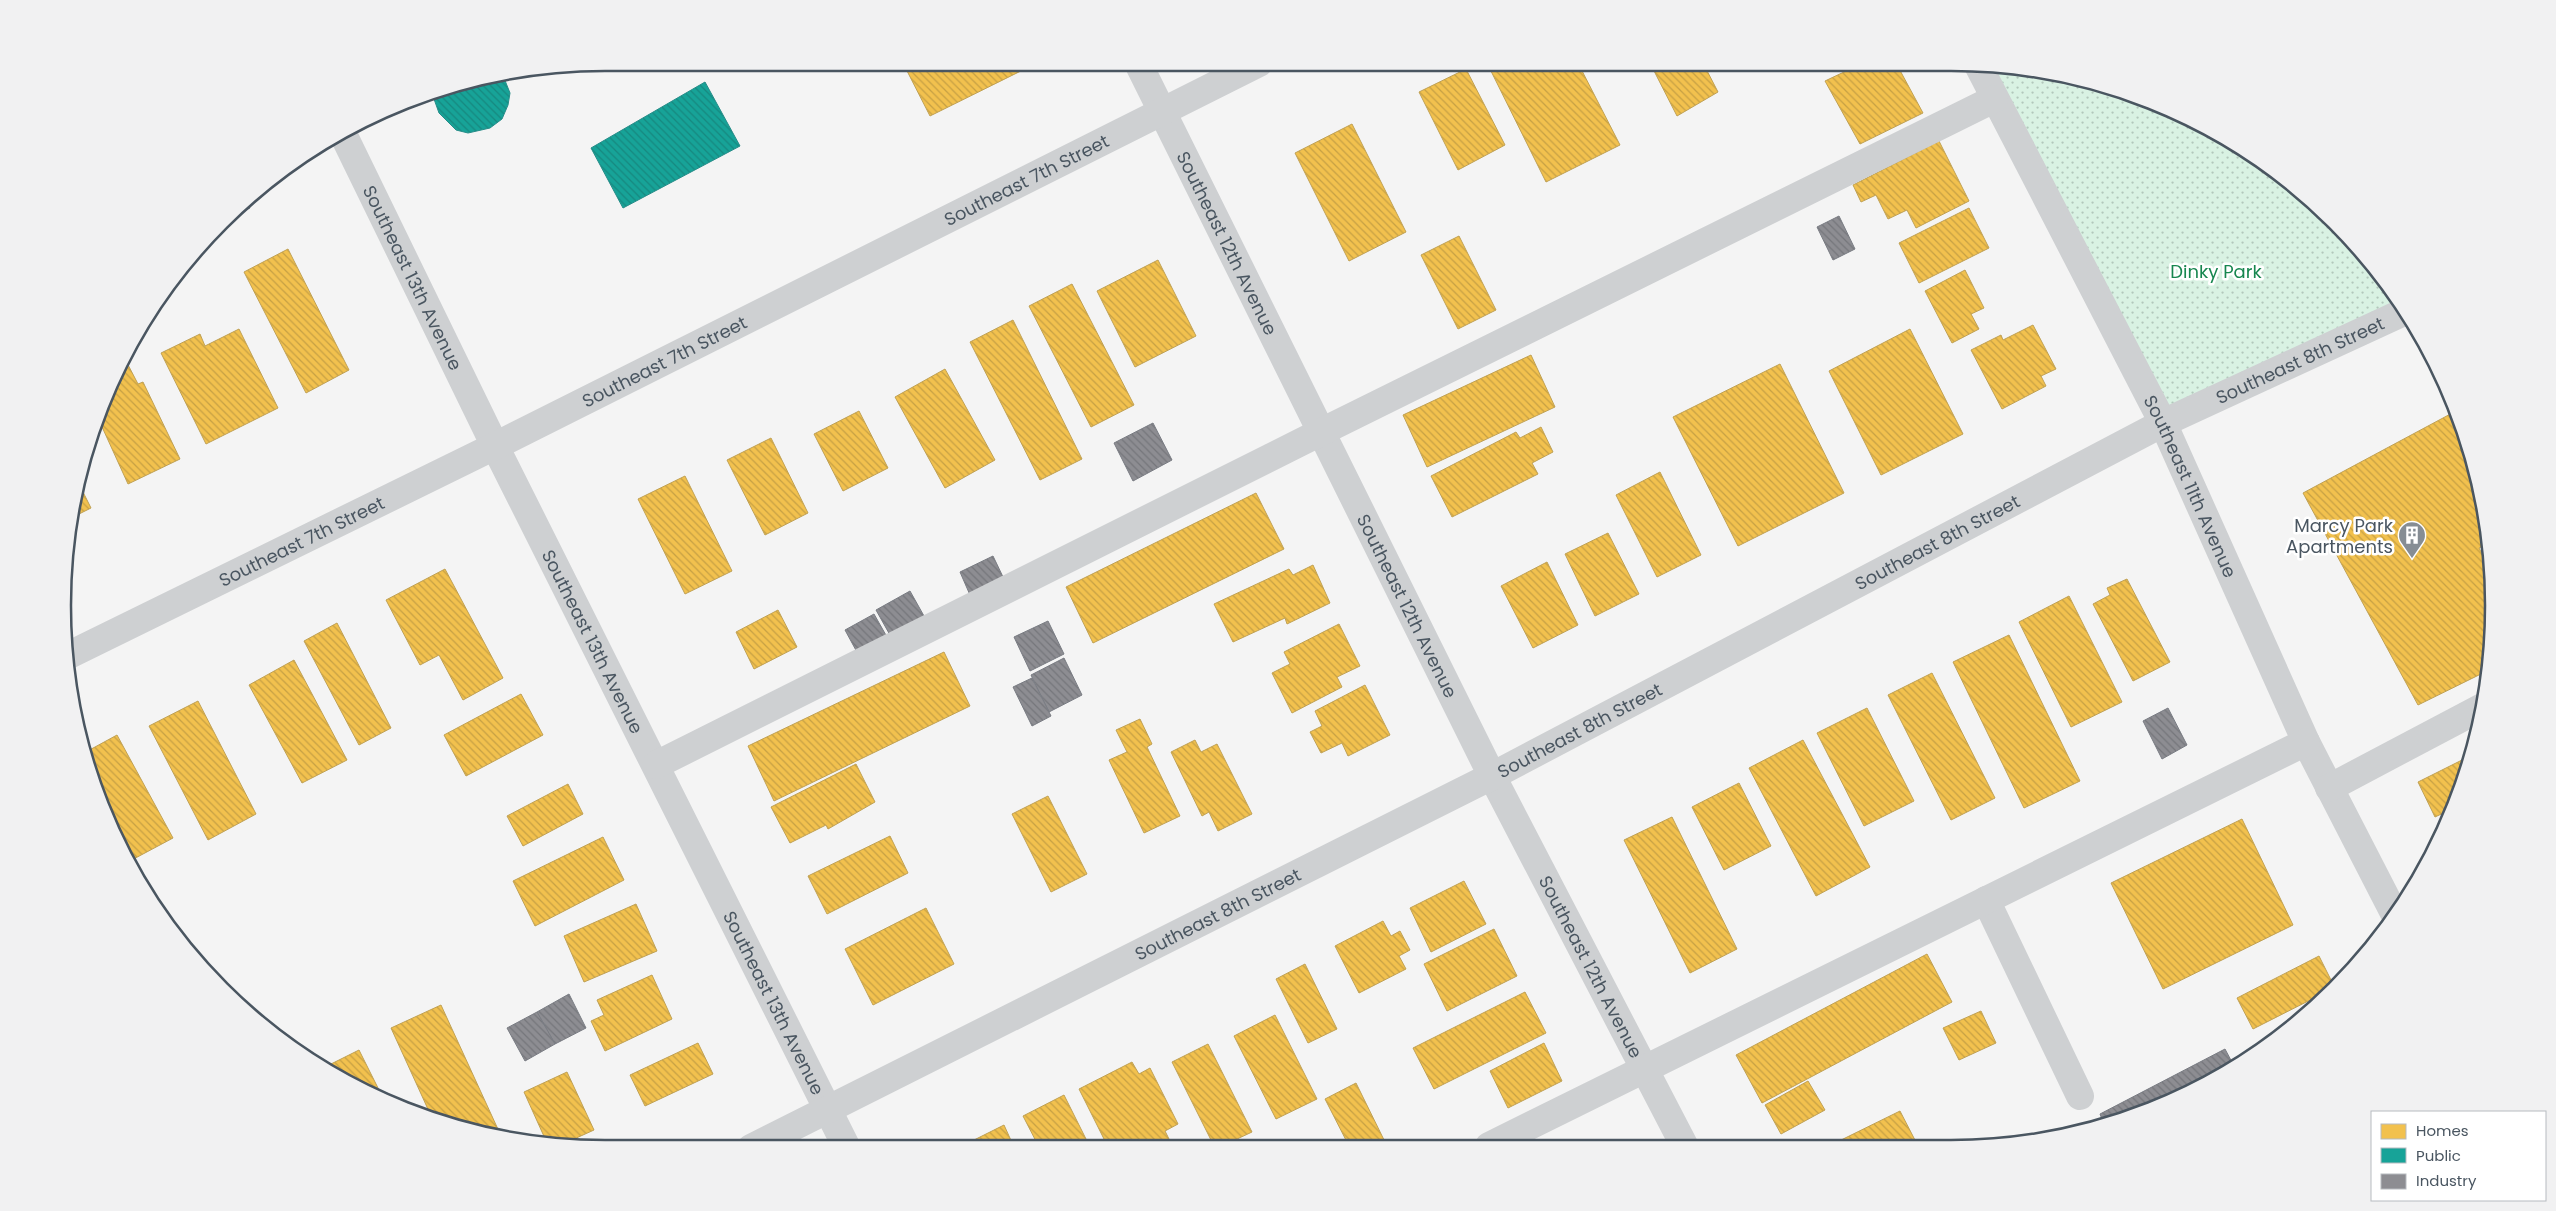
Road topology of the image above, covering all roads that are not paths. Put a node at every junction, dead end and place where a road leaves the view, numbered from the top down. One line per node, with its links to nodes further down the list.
1 (1142, 71): 5 (street, Southeast 12th Avenue)
2 (1242, 71): 5 (street, Southeast 7th Street)
3 (1981, 72): 4 (street, Southeast 11th Avenue)
4 (1994, 99): 8 (street, Southeast 11th Avenue); 9 (street)
5 (1162, 112): 9 (street, Southeast 12th Avenue); 10 (street, Southeast 7th Street)
6 (345, 139): 10 (street, Southeast 13th Avenue)
7 (2398, 314): 8 (street, Southeast 8th Street)
8 (2163, 423): 13 (street, Southeast 11th Avenue); 15 (street, Southeast 8th Street)
9 (1321, 432): 14 (street); 15 (street, Southeast 12th Avenue)
10 (495, 446): 11 (street, Southeast 7th Street); 14 (street, Southeast 13th Avenue)
11 (74, 653)
12 (2474, 711): 16 (street)
13 (2306, 742): 16 (street, Southeast 11th Avenue); 17 (street)
14 (656, 765): 21 (street, Southeast 13th Avenue)
15 (1492, 776): 19 (street, Southeast 12th Avenue); 21 (street, Southeast 8th Street)
16 (2329, 788): 18 (street, Southeast 11th Avenue)
17 (1986, 900): 19 (street); 20 (street)
18 (2391, 907)
19 (1645, 1068): 24 (street); 25 (street, Southeast 12th Avenue)
20 (2080, 1096)
21 (827, 1110): 22 (street, Southeast 8th Street); 23 (street, Southeast 13th Avenue)
22 (767, 1140)
23 (842, 1140)
24 (1501, 1140)
25 (1681, 1140)

